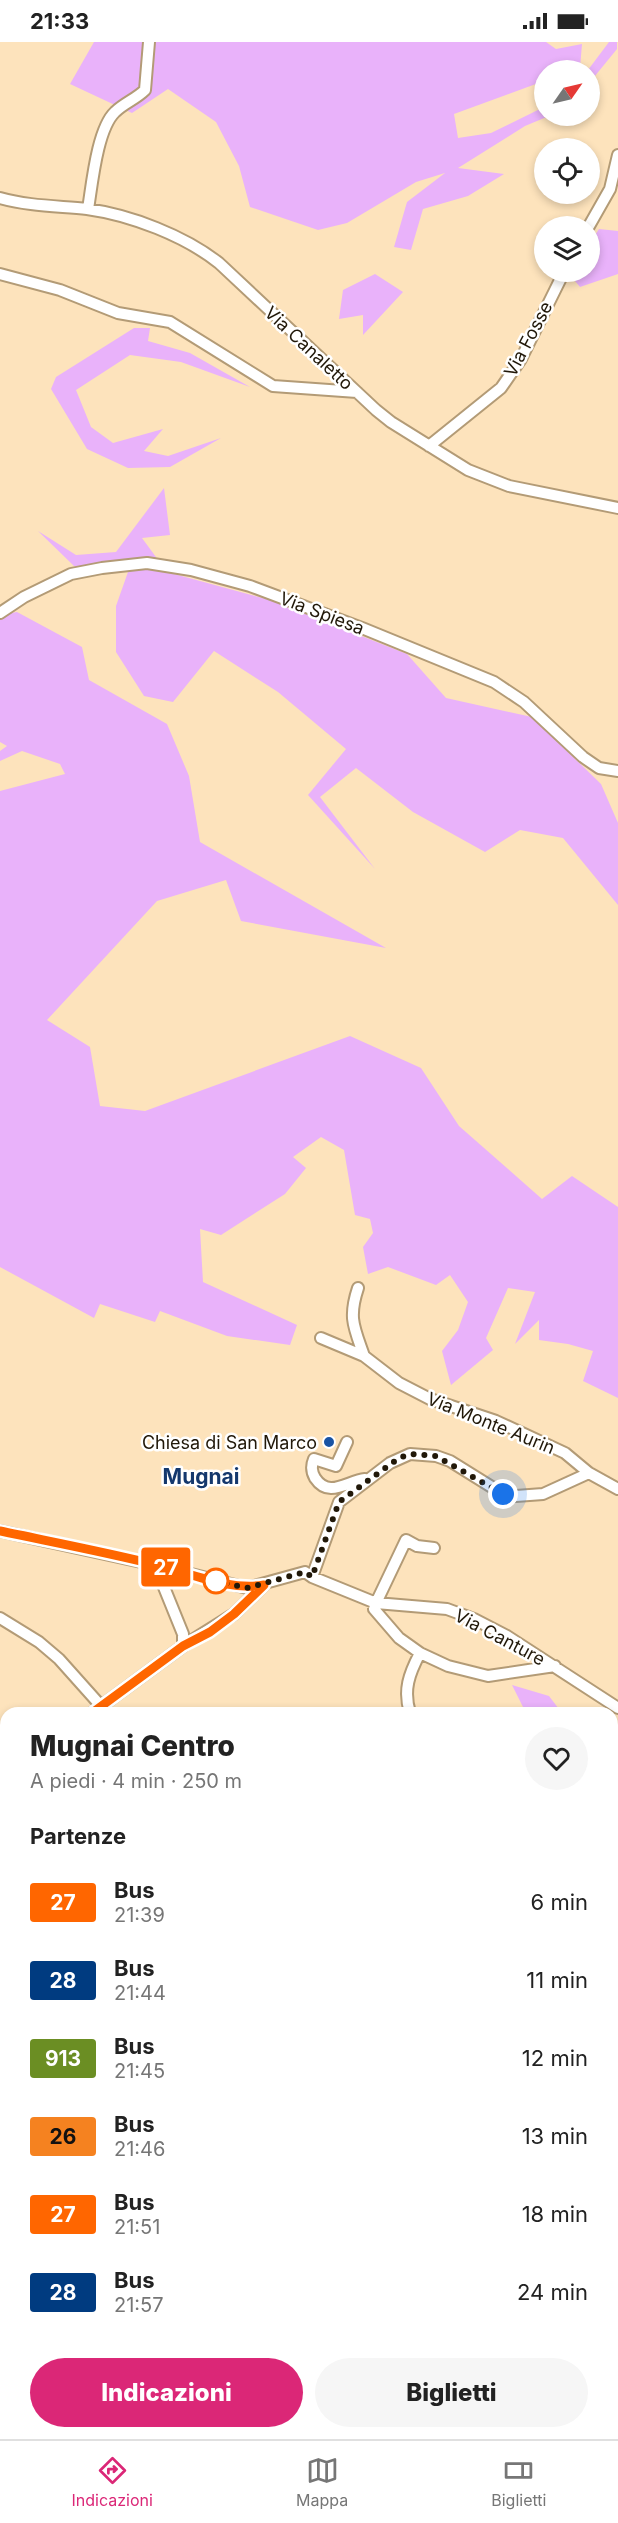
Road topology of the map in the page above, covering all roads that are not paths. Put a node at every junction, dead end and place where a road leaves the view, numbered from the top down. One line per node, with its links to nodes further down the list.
1 (149, 42): 4 (street)
2 (618, 155): 5 (street)
3 (0, 198): 4 (street, Via Canaletto)
4 (88, 209): 8 (street, Via Canaletto)
5 (595, 216)
6 (0, 274): 8 (street)
7 (559, 282): 9 (street, Via Fosse)
8 (357, 392): 9 (street, Via Canaletto)
9 (429, 446): 10 (street, Via Canaletto)
10 (618, 508)
11 (0, 613): 12 (street, Via Spiesa)
12 (618, 771)
13 (358, 1288): 15 (street)
14 (321, 1338): 15 (street, Via Monte Aurin)
15 (364, 1356): 17 (street, Via Monte Aurin)
16 (346, 1442): 18 (street)
17 (589, 1473): 18 (street); 19 (street, Via Monte Aurin)
18 (368, 1479): 23 (street)
19 (618, 1489)
20 (0, 1531): 22 (street)
21 (434, 1548): 25 (street)
22 (155, 1565): 24 (street); 27 (street)
23 (312, 1577): 24 (street, Via Canture); 25 (street, Via Canture)
24 (264, 1585): 27 (street)
25 (376, 1603): 28 (street, Via Canture); 29 (street, Via Canture)
26 (0, 1618): 30 (street)
27 (183, 1646): 31 (street)
28 (420, 1653): 29 (street, Via Canture); 32 (street)
29 (555, 1666): 33 (street)
30 (94, 1707)
31 (100, 1707)
32 (408, 1707)
33 (616, 1707)

